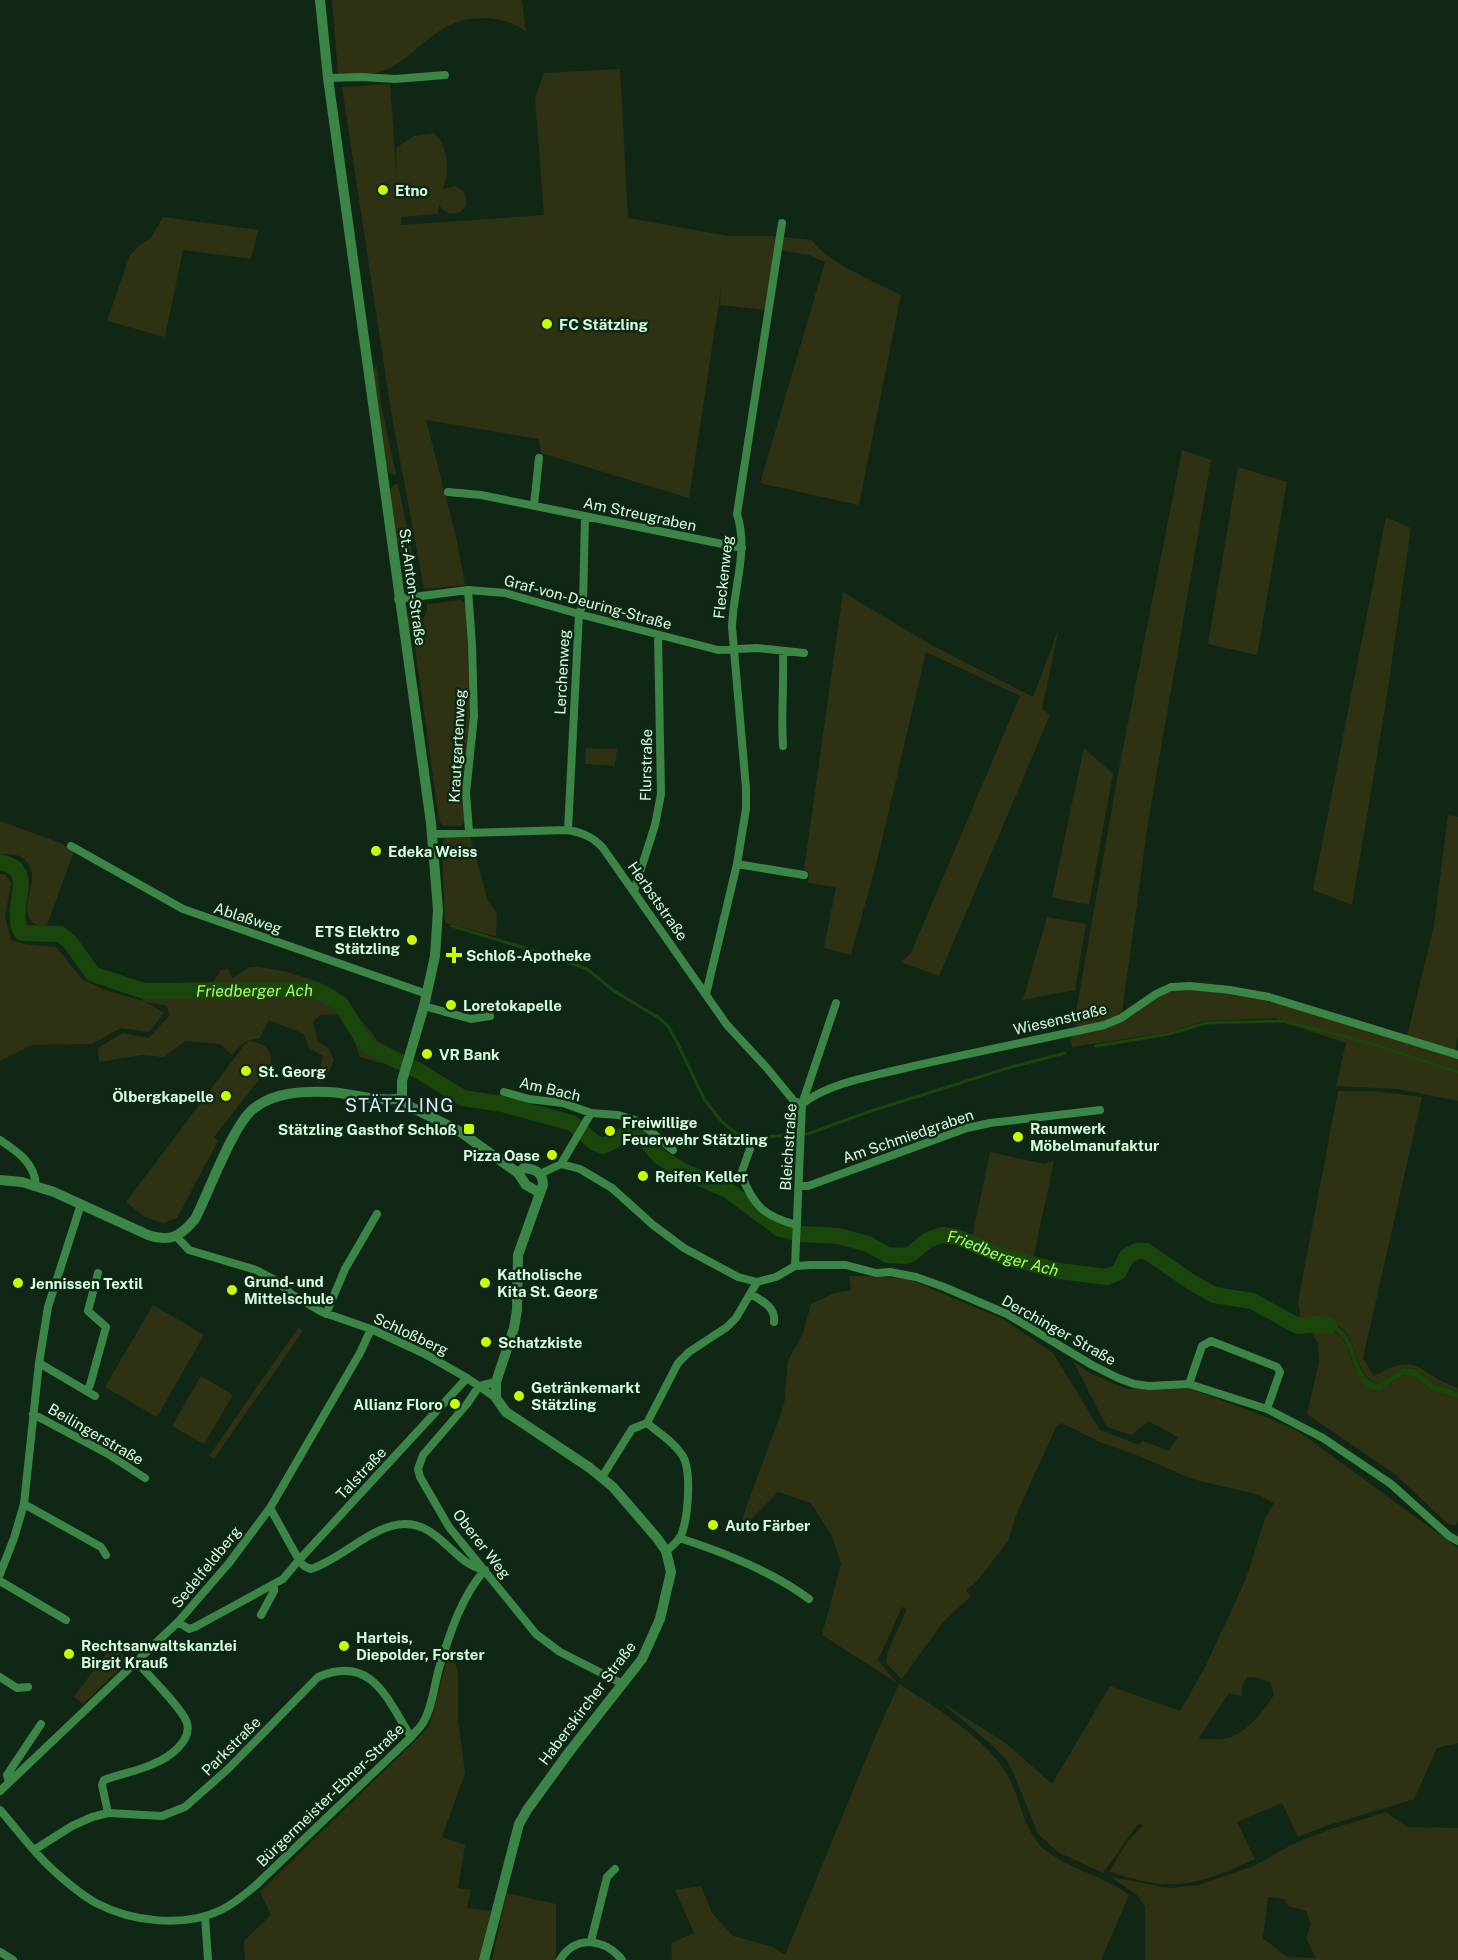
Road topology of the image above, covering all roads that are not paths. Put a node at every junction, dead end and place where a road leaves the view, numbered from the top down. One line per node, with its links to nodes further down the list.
1 (320, 0): 3 (street, St.-Anton-Straße)
2 (445, 75): 3 (street)
3 (328, 78): 11 (street, St.-Anton-Straße)
4 (782, 223): 9 (street, Fleckenweg)
5 (539, 458): 7 (street)
6 (448, 492): 7 (street, Am Streugraben)
7 (534, 505): 8 (street, Am Streugraben)
8 (585, 517): 9 (street, Am Streugraben); 12 (street, Lerchenweg)
9 (742, 548): 14 (street, Fleckenweg)
10 (468, 590): 11 (street, Graf-von-Deuring-Straße); 12 (street, Graf-von-Deuring-Straße); 19 (street, Krautgartenweg)
11 (398, 599): 20 (street, St.-Anton-Straße)
12 (579, 614): 13 (street, Graf-von-Deuring-Straße); 18 (street, Lerchenweg)
13 (658, 635): 14 (street, Graf-von-Deuring-Straße); 24 (street, Flurstraße)
14 (733, 649): 15 (street, Graf-von-Deuring-Straße); 22 (street, Fleckenweg)
15 (783, 651): 16 (street, Graf-von-Deuring-Straße); 17 (street)
16 (804, 653)
17 (783, 746)
18 (568, 830): 19 (street, Herbststraße); 24 (street, Herbststraße)
19 (469, 831): 20 (street, Herbststraße)
20 (432, 834): 25 (street, St.-Anton-Straße)
21 (71, 846): 25 (street, Ablaßweg)
22 (737, 864): 23 (street); 26 (street, Fleckenweg)
23 (804, 875)
24 (634, 891): 26 (street, Herbststraße)
25 (427, 994): 28 (street, St.-Anton-Straße)
26 (706, 994): 33 (street, Herbststraße)
27 (836, 1003): 33 (street, Bleichstraße)
28 (424, 1006): 29 (street); 32 (street, St.-Anton-Straße)
29 (490, 1016)
30 (1458, 1054): 33 (street, Wiesenstraße)
31 (504, 1092): 35 (street, Am Bach)
32 (402, 1098): 40 (street); 49 (street)
33 (802, 1104): 44 (street, Bleichstraße)
34 (1100, 1110): 44 (street, Am Schmiedgraben)
35 (591, 1113): 38 (street, Am Bach); 39 (street, Am Bach)
36 (0, 1140): 43 (street)
37 (750, 1149): 48 (street)
38 (673, 1150)
39 (561, 1164): 41 (street); 52 (street)
40 (518, 1173): 41 (street); 45 (street)
41 (540, 1174): 45 (street)
42 (0, 1180): 43 (street)
43 (36, 1186): 46 (street)
44 (799, 1186): 48 (street, Bleichstraße)
45 (540, 1193): 59 (street)
46 (81, 1204): 49 (street); 57 (street, Beilingerstraße)
47 (377, 1214): 54 (street)
48 (797, 1226): 50 (street, Bleichstraße)
49 (176, 1236): 54 (street, Schloßberg)
50 (795, 1266): 52 (street, Derchinger Straße); 60 (street, Derchinger Straße)
51 (98, 1273): 62 (street)
52 (757, 1282): 53 (street)
53 (751, 1294): 55 (street); 67 (street)
54 (326, 1314): 56 (street, Schloßberg)
55 (774, 1322)
56 (371, 1329): 58 (street, Schloßberg); 71 (street, Sedelfeldberg)
57 (39, 1363): 62 (street); 66 (street, Beilingerstraße)
58 (467, 1378): 61 (street, Schloßberg); 76 (street, Talstraße)
59 (496, 1382): 61 (street); 64 (street)
60 (1189, 1384): 65 (street, Derchinger Straße); 65 (street)
61 (480, 1386): 64 (street, Schloßberg); 77 (street, Oberer Weg)
62 (86, 1391): 63 (street)
63 (95, 1396)
64 (496, 1398): 68 (street)
65 (1267, 1409): 73 (street, Derchinger Straße)
66 (33, 1414): 69 (street, Beilingerstraße); 70 (street, Beilingerstraße)
67 (647, 1423): 68 (street); 72 (street)
68 (602, 1477): 74 (street)
69 (146, 1478)
70 (24, 1504): 75 (street); 78 (street, Beilingerstraße)
71 (270, 1508): 76 (street); 84 (street, Sedelfeldberg)
72 (679, 1538): 74 (street); 81 (street)
73 (1458, 1540)
74 (666, 1551): 87 (street, Haberskircher Straße)
75 (106, 1556)
76 (298, 1560): 77 (street); 80 (street, Talstraße)
77 (485, 1570): 87 (street, Oberer Weg); 90 (street, Bürgermeister-Ebner-Straße)
78 (0, 1574)
79 (0, 1581): 83 (street)
80 (274, 1584): 82 (street, Talstraße); 84 (street, Talstraße)
81 (810, 1599)
82 (261, 1615)
83 (66, 1620)
84 (178, 1622): 85 (street, Sedelfeldberg)
85 (136, 1661): 91 (street, Sedelfeldberg); 94 (street)
86 (0, 1677): 88 (street)
87 (623, 1684): 102 (street, Haberskircher Straße)
88 (28, 1687)
89 (41, 1724): 91 (street, Sedelfeldberg)
90 (411, 1737): 94 (street, Parkstraße); 97 (street, Bürgermeister-Ebner-Straße)
91 (9, 1782): 92 (street, Sedelfeldberg)
92 (0, 1791)
93 (0, 1810): 95 (street, Bürgermeister-Ebner-Straße)
94 (108, 1814): 95 (street, Parkstraße)
95 (34, 1850): 97 (street, Bürgermeister-Ebner-Straße)
96 (615, 1869): 98 (street)
97 (205, 1917): 101 (street)
98 (591, 1941): 103 (street); 104 (street)
99 (0, 1952): 100 (street)
100 (13, 1960)
101 (208, 1960)
102 (484, 1960)
103 (560, 1960)
104 (622, 1960)

